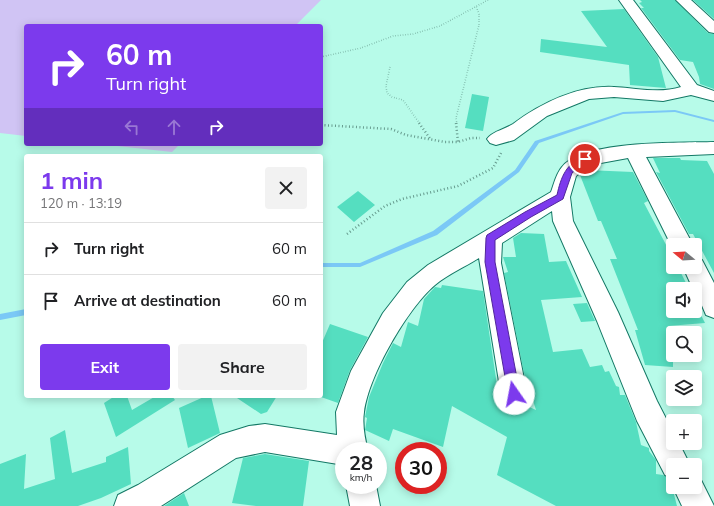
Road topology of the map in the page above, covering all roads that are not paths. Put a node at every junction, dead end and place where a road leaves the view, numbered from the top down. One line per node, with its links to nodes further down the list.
1 (626, 0): 4 (street)
2 (684, 0): 3 (street)
3 (714, 30)
4 (691, 89): 5 (street); 6 (street)
5 (714, 96)
6 (502, 137)
7 (714, 148): 8 (street)
8 (634, 151): 9 (street); 11 (street)
9 (560, 197): 10 (street); 17 (street)
10 (491, 238): 14 (street); 15 (street)
11 (678, 238)
12 (698, 274): 13 (street)
13 (714, 306)
14 (514, 394)
15 (352, 442)
16 (335, 449): 20 (street)
17 (671, 458)
18 (363, 494): 21 (street)
19 (692, 494): 22 (street)
20 (129, 506)
21 (365, 506)
22 (699, 506)

